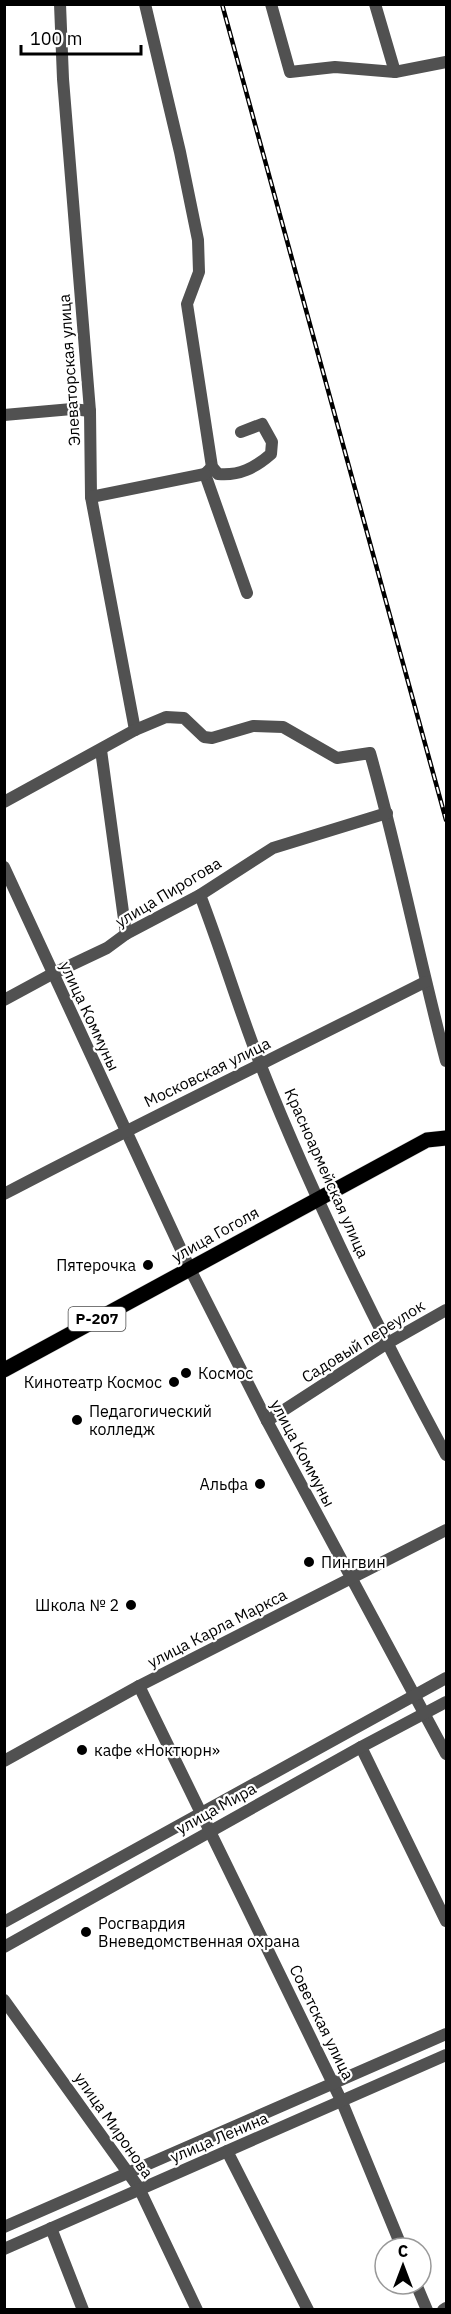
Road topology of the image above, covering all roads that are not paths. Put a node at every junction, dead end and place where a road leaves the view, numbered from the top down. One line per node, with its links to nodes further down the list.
1 (60, 4): 7 (street, Элеваторская улица)
2 (144, 4): 10 (street)
3 (271, 4): 6 (street)
4 (375, 4): 6 (street)
5 (447, 62): 6 (street)
6 (395, 72)
7 (90, 411): 8 (street); 11 (street, Элеваторская улица)
8 (4, 415)
9 (240, 432): 10 (street)
10 (209, 470): 11 (street); 12 (street)
11 (91, 497): 13 (street, Элеваторская улица)
12 (247, 593)
13 (135, 729): 14 (street); 16 (street)
14 (101, 750): 15 (street); 19 (street)
15 (4, 802)
16 (387, 813): 18 (street, улица Пирогова); 21 (street)
17 (4, 867): 20 (street, улица Коммуны)
18 (200, 895): 19 (street, улица Пирогова); 24 (street, Красноармейская улица)
19 (126, 934): 20 (street, улица Пирогова)
20 (52, 974): 22 (street, улица Пирогова); 25 (street, улица Коммуны)
21 (425, 982): 23 (street); 24 (street, Московская улица)
22 (4, 1000)
23 (447, 1061)
24 (261, 1065): 25 (street, Московская улица); 28 (street, Красноармейская улица)
25 (125, 1130): 27 (street, Московская улица); 29 (street, улица Коммуны)
26 (447, 1138): 28 (main road, улица Гоголя / Р-207)
27 (4, 1194)
28 (318, 1198): 29 (main road, улица Гоголя / Р-207); 31 (street, Красноармейская улица)
29 (190, 1269): 32 (main road, улица Гоголя / Р-207); 33 (street, улица Коммуны)
30 (447, 1310): 31 (street, Садовый переулок)
31 (386, 1344): 33 (street, Садовый переулок); 34 (street, Красноармейская улица)
32 (4, 1370)
33 (267, 1420): 36 (street, улица Коммуны)
34 (447, 1455)
35 (447, 1530): 36 (street, улица Карла Маркса)
36 (351, 1578): 38 (street, улица Карла Маркса); 39 (street, улица Коммуны)
37 (447, 1678): 39 (street, улица Мира)
38 (139, 1686): 44 (street, улица Карла Маркса); 45 (street, Советская улица)
39 (416, 1696): 41 (street, улица Коммуны); 45 (street, улица Мира)
40 (447, 1702): 41 (street, улица Мира)
41 (425, 1714): 42 (street, улица Мира); 43 (street, улица Коммуны)
42 (361, 1747): 46 (street, улица Мира); 47 (street)
43 (447, 1754)
44 (4, 1761)
45 (201, 1813): 46 (street, Советская улица); 48 (street, улица Мира)
46 (211, 1830): 49 (street, улица Мира); 53 (street, Советская улица)
47 (447, 1921)
48 (4, 1922)
49 (4, 1947)
50 (4, 2000): 56 (street, улица Миронова)
51 (447, 2034): 53 (street, улица Ленина)
52 (447, 2055): 54 (street, улица Ленина)
53 (332, 2083): 54 (street, Советская улица); 56 (street, улица Ленина)
54 (342, 2102): 55 (street, улица Ленина); 60 (street, Советская улица)
55 (227, 2151): 57 (street, улица Ленина); 65 (street)
56 (129, 2172): 57 (street, улица Миронова); 58 (street, улица Ленина)
57 (140, 2188): 59 (street, улица Ленина); 64 (street, улица Миронова)
58 (4, 2227)
59 (51, 2228): 61 (street, улица Ленина); 63 (street)
60 (397, 2236)
61 (4, 2249)
62 (421, 2296): 66 (street)
63 (83, 2310)
64 (197, 2310)
65 (308, 2310)
66 (427, 2310)

